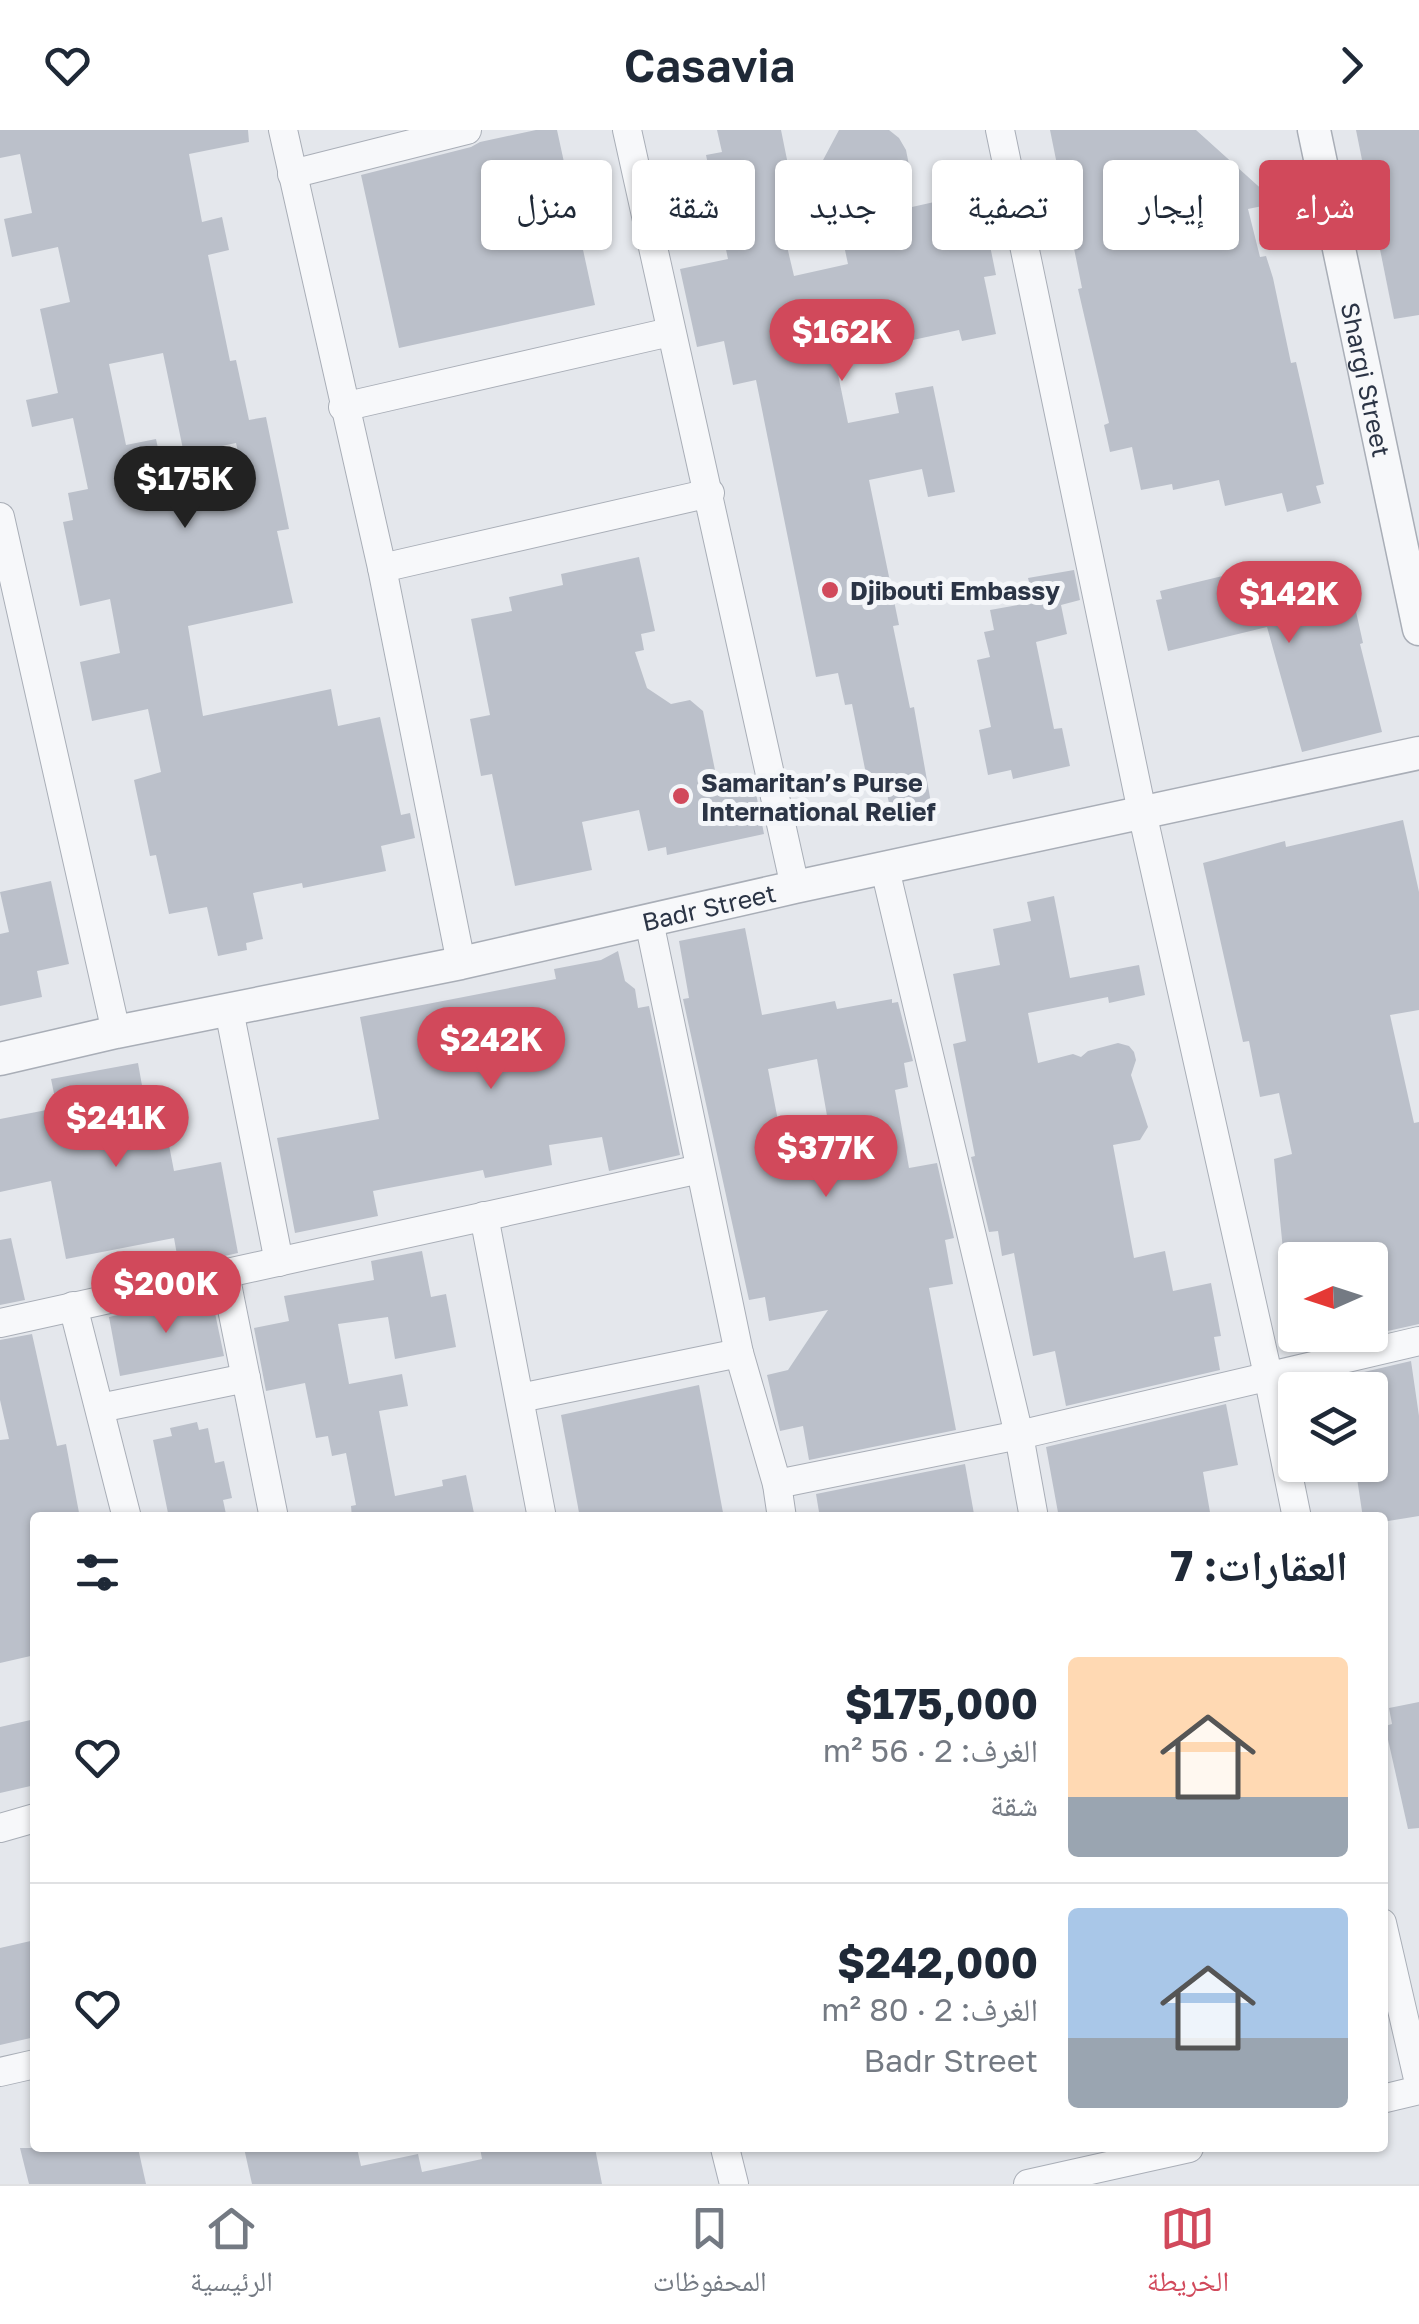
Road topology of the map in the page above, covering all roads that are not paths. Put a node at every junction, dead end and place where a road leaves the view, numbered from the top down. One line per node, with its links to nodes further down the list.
1 (283, 130): 6 (street)
2 (468, 130): 6 (street)
3 (627, 130): 7 (street)
4 (1000, 130): 15 (street)
5 (1314, 130): 11 (street, Shargi Street)
6 (292, 174): 8 (street)
7 (670, 332): 8 (street); 9 (street)
8 (343, 407): 12 (street)
9 (710, 493): 12 (street); 17 (street)
10 (0, 517): 21 (street)
11 (1410, 537): 13 (street, Shargi Street)
12 (382, 568): 19 (street)
13 (1419, 628)
14 (1419, 753): 15 (street, Badr Street)
15 (1142, 812): 16 (street, Badr Street); 31 (street)
16 (885, 869): 17 (street, Badr Street); 35 (street)
17 (796, 886): 18 (street, Badr Street)
18 (649, 921): 19 (street, Badr Street); 23 (street)
19 (461, 964): 20 (street, Badr Street)
20 (229, 1010): 21 (street, Badr Street); 25 (street)
21 (116, 1032): 22 (street, Badr Street)
22 (0, 1059)
23 (700, 1170): 24 (street); 30 (street)
24 (484, 1216): 25 (street); 33 (street)
25 (279, 1262): 26 (street)
26 (225, 1274): 27 (street); 32 (street)
27 (73, 1306): 28 (street); 34 (street)
28 (0, 1323)
29 (1419, 1341): 31 (street)
30 (738, 1353): 33 (street); 36 (street)
31 (1268, 1375): 35 (street); 42 (street)
32 (246, 1378): 34 (street); 38 (street)
33 (520, 1398): 39 (street)
34 (100, 1408): 37 (street)
35 (1019, 1435): 36 (street); 41 (street)
36 (777, 1484): 40 (street)
37 (126, 1512)
38 (273, 1512)
39 (541, 1512)
40 (781, 1512)
41 (1033, 1512)
42 (1296, 1512)
43 (30, 1819): 44 (street)
44 (0, 1828)
45 (1388, 1950): 48 (street)
46 (30, 2065): 47 (street)
47 (0, 2072)
48 (1419, 2087): 49 (street)
49 (1388, 2098)
50 (726, 2152): 52 (street)
51 (1171, 2152): 53 (street)
52 (734, 2184)
53 (1028, 2184)

